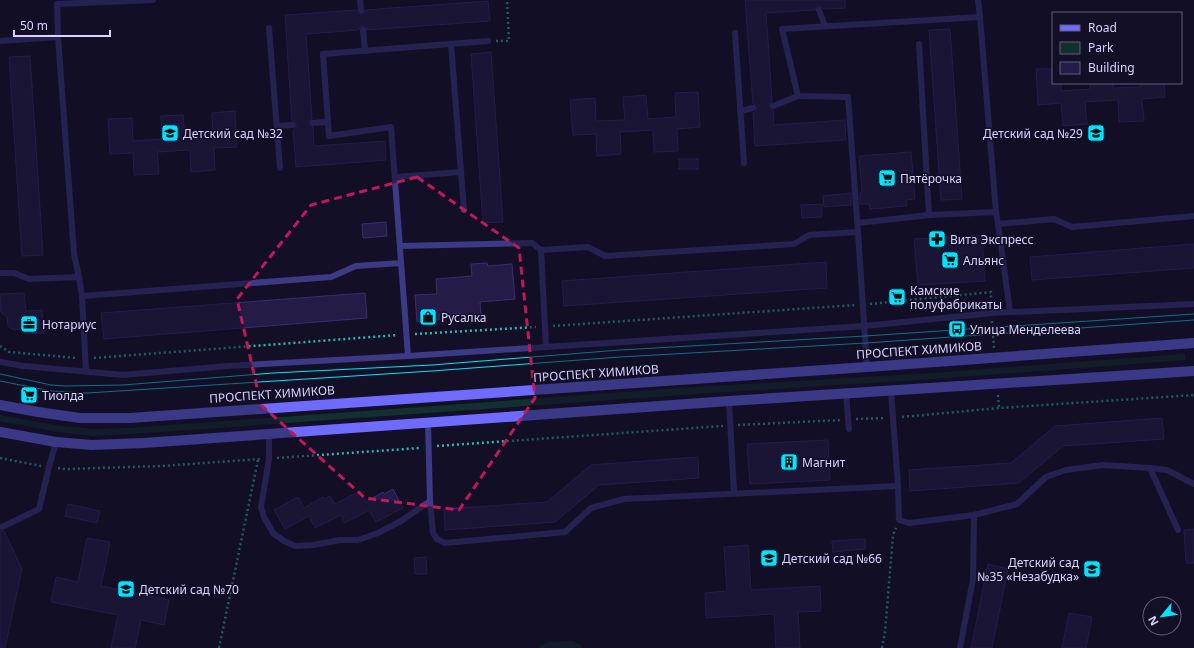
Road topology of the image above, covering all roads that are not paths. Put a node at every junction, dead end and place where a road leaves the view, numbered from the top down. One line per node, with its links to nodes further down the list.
1 (153, 0): 11 (lane)
2 (360, 0): 4 (lane)
3 (978, 0): 6 (lane)
4 (361, 10)
5 (819, 10): 7 (lane)
6 (980, 17): 7 (lane); 30 (lane)
7 (824, 26): 17 (lane)
8 (269, 28): 24 (lane)
9 (363, 30): 16 (lane)
10 (735, 33): 20 (lane)
11 (58, 37): 12 (lane); 40 (lane)
12 (0, 41)
13 (488, 41): 14 (lane)
14 (452, 44): 16 (lane); 27 (lane)
15 (919, 44): 31 (lane)
16 (365, 50): 21 (lane)
17 (798, 96): 18 (lane); 33 (lane)
18 (773, 106)
19 (753, 108): 20 (lane)
20 (740, 111): 25 (lane)
21 (328, 122): 22 (lane); 28 (lane)
22 (312, 123)
23 (293, 125): 24 (lane)
24 (276, 126): 26 (lane)
25 (744, 163)
26 (280, 168)
27 (461, 172): 28 (lane); 29 (lane)
28 (395, 177): 36 (lane)
29 (464, 210)
30 (996, 212): 31 (lane); 34 (lane)
31 (929, 215): 33 (lane)
32 (1194, 216): 34 (lane)
33 (858, 223): 35 (lane)
34 (998, 224): 43 (lane)
35 (858, 232): 37 (lane); 44 (lane)
36 (400, 246): 37 (lane); 38 (lane)
37 (541, 250): 46 (lane)
38 (401, 262): 41 (lane); 47 (lane)
39 (0, 273): 40 (lane)
40 (79, 277): 41 (lane)
41 (82, 296): 50 (lane)
42 (1194, 304): 43 (lane)
43 (1010, 312): 44 (lane)
44 (865, 326): 46 (lane); 49 (lane)
45 (1194, 343): 49 (main road, ПРОСПЕКТ ХИМИКОВ)
46 (546, 347): 47 (lane)
47 (408, 356): 50 (lane)
48 (0, 362): 50 (lane)
49 (867, 367): 55 (main road, ПРОСПЕКТ ХИМИКОВ)
50 (86, 371)
51 (1194, 371): 52 (main road)
52 (892, 391): 53 (main road); 63 (lane)
53 (846, 394): 54 (main road); 57 (lane)
54 (729, 401): 56 (main road); 64 (lane)
55 (0, 405)
56 (428, 423): 59 (main road); 65 (lane)
57 (848, 429)
58 (0, 432): 60 (main road)
59 (269, 433): 60 (main road); 65 (lane)
60 (56, 442): 67 (lane)
61 (1150, 468): 62 (lane); 66 (lane); 68 (lane)
62 (1194, 484)
63 (898, 486): 64 (lane); 66 (lane)
64 (734, 493): 65 (lane)
65 (430, 501)
66 (974, 515): 69 (lane)
67 (2, 526)
68 (1178, 530)
69 (960, 648)

